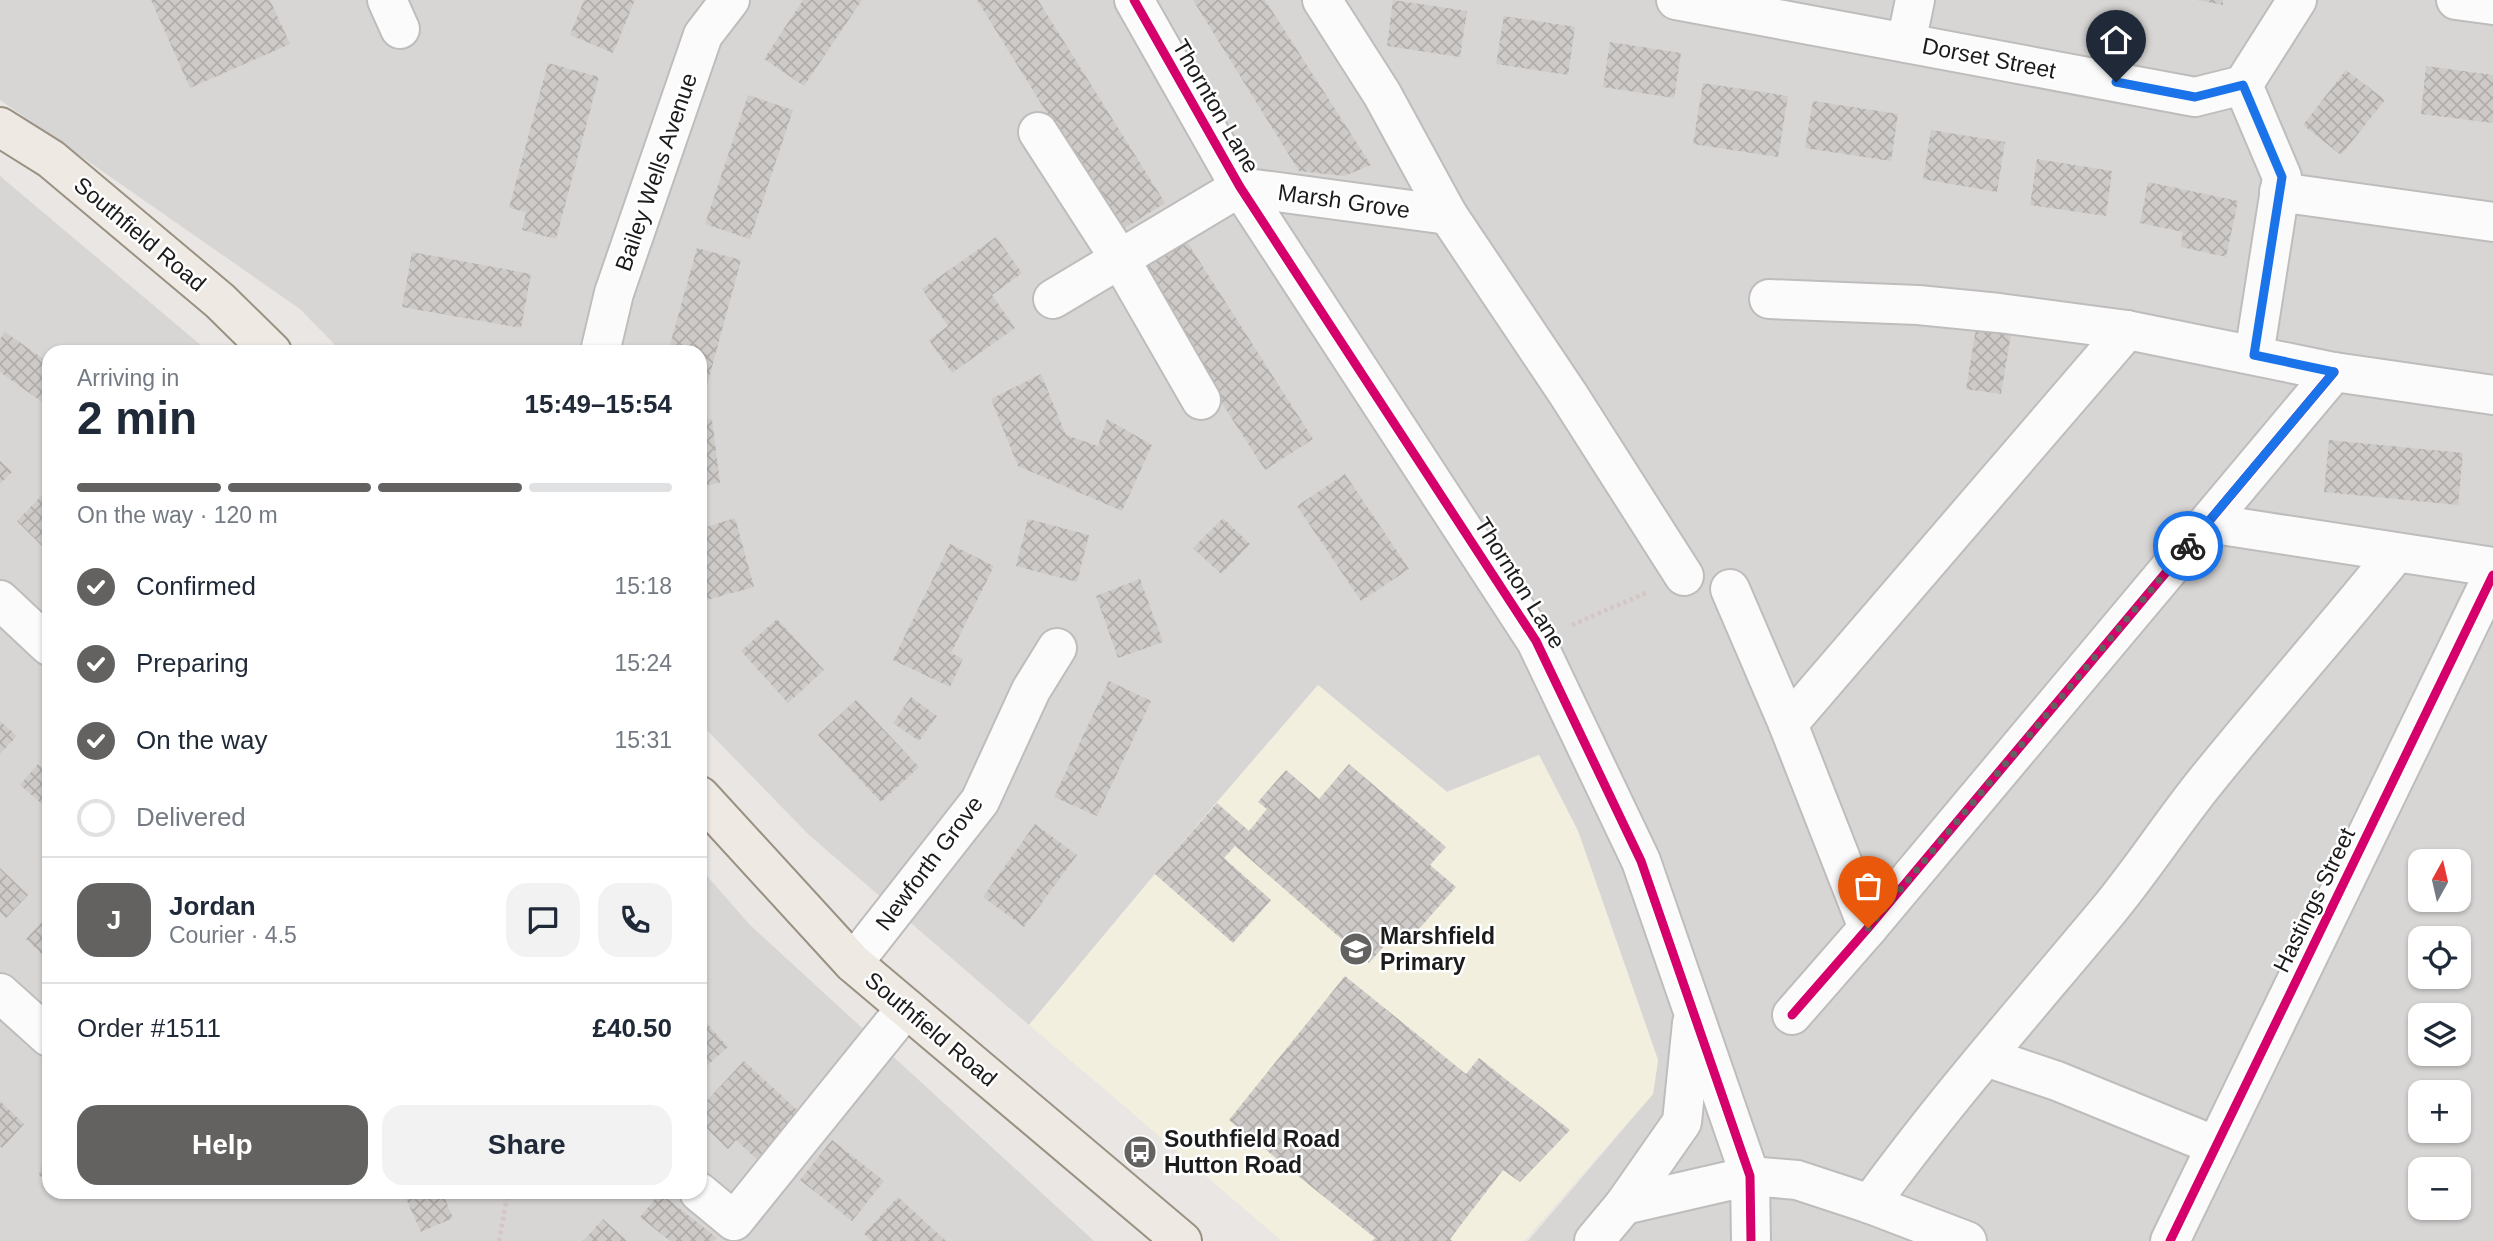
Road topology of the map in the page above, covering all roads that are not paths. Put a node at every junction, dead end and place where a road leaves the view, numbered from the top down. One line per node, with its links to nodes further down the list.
1 (730, 0): 22 (street, Bailey Wells Avenue)
2 (1133, 0): 13 (street, Thornton Lane)
3 (1322, 0): 15 (street)
4 (1676, 0): 9 (street, Dorset Street)
5 (1915, 0): 9 (street)
6 (2297, 0): 10 (street)
7 (2456, 0): 8 (street)
8 (2493, 5)
9 (1906, 43): 10 (street, Dorset Street)
10 (2243, 85): 14 (street)
11 (0, 127): 21 (main road, Southfield Road)
12 (1038, 132): 17 (street)
13 (1240, 187): 15 (street, Marsh Grove); 17 (street); 41 (street, Thornton Lane)
14 (2279, 192): 16 (street); 23 (street)
15 (1448, 215): 31 (street)
16 (2493, 222)
17 (1120, 259): 18 (street); 26 (street)
18 (1053, 299)
19 (1769, 299): 20 (street)
20 (2127, 330): 23 (street); 36 (street)
21 (265, 345)
22 (602, 345)
23 (2254, 355): 24 (street)
24 (2334, 372): 25 (street); 27 (street)
25 (2493, 395)
26 (1201, 400)
27 (2208, 523): 28 (street); 38 (street)
28 (2396, 552): 29 (street); 45 (street)
29 (2493, 568)
30 (2493, 575): 46 (street, Hastings Street)
31 (1684, 576)
32 (1730, 589): 36 (street)
33 (0, 600): 34 (street)
34 (42, 639)
35 (1057, 648): 39 (street, Newforth Grove)
36 (1788, 724): 38 (street)
37 (707, 804): 39 (main road, Southfield Road)
38 (1868, 928): 43 (street)
39 (853, 963): 42 (main road, Southfield Road)
40 (0, 992): 44 (street)
41 (1692, 1007): 47 (street, Thornton Lane); 50 (street)
42 (906, 1008): 51 (street); 53 (main road, Southfield Road)
43 (1792, 1015)
44 (42, 1031)
45 (1986, 1057): 46 (street); 49 (street)
46 (2216, 1146): 56 (street, Hastings Street)
47 (1750, 1176): 49 (street); 50 (street); 55 (street, Thornton Lane)
48 (707, 1199): 51 (street)
49 (1870, 1204): 52 (street)
50 (1624, 1205): 54 (street)
51 (745, 1231)
52 (1949, 1238)
53 (1182, 1241)
54 (1594, 1241)
55 (1751, 1241)
56 (2169, 1241)

